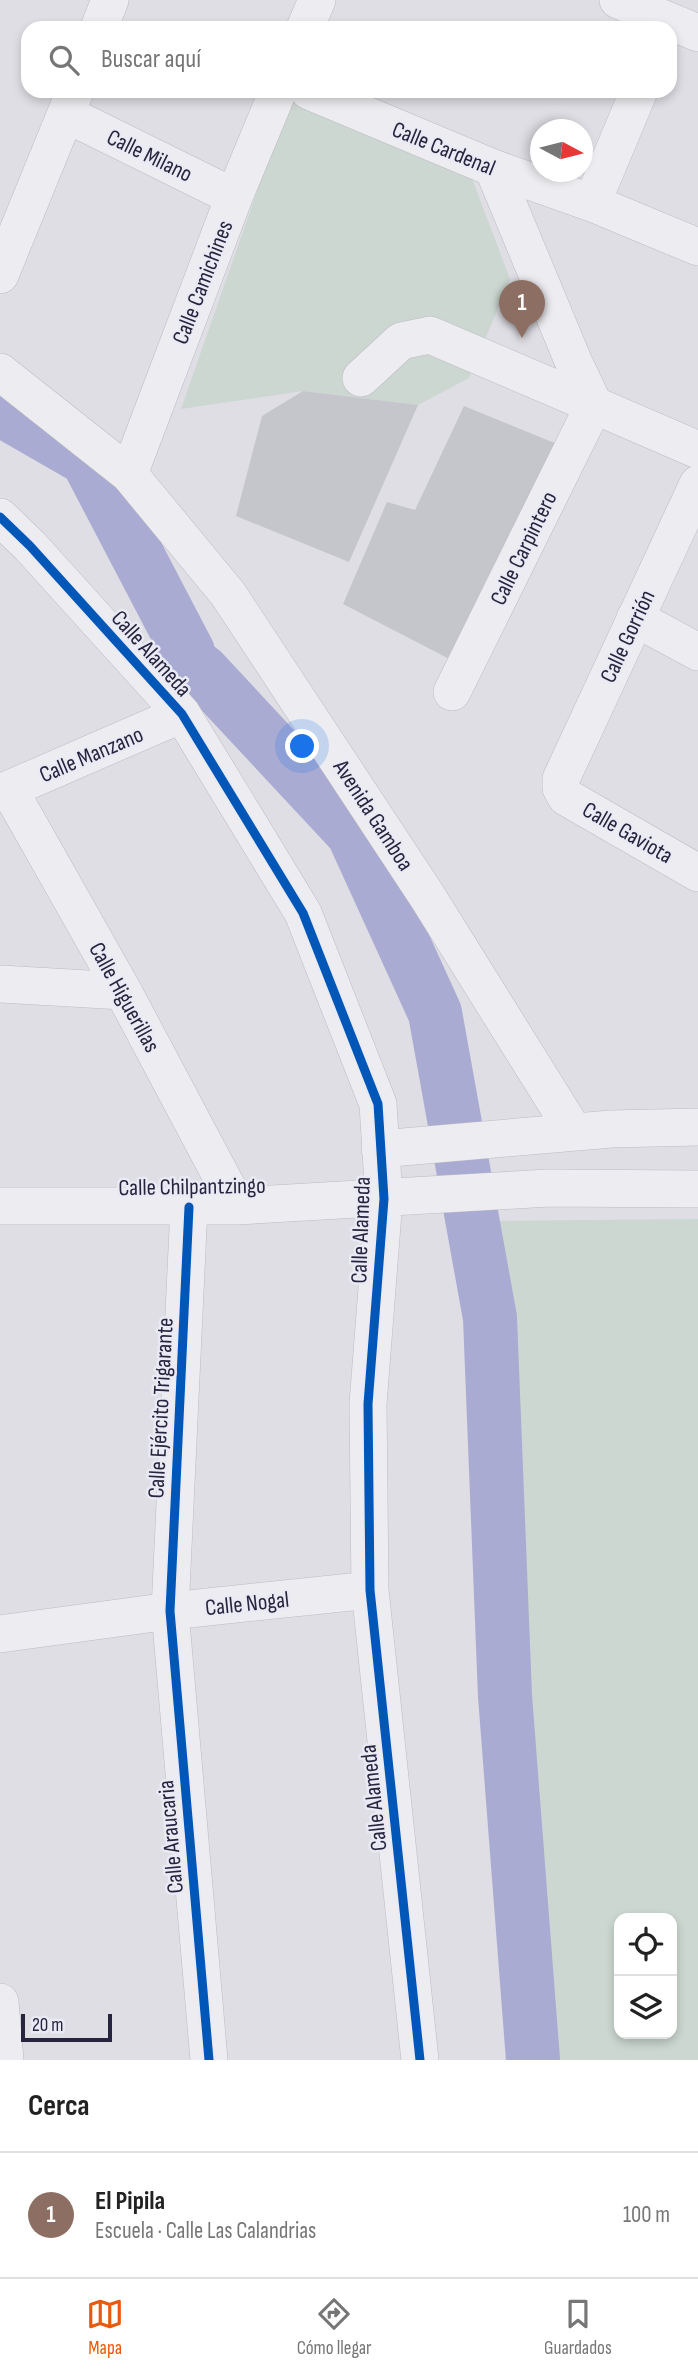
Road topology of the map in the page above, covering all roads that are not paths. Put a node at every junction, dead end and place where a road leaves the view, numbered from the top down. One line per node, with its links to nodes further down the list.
1 (110, 0): 4 (street)
2 (317, 0): 5 (street)
3 (618, 0): 6 (street)
4 (102, 21)
5 (308, 21)
6 (664, 21)
7 (275, 98): 12 (street, Calle Camichines)
8 (326, 98): 11 (street, Calle Cardenal)
9 (636, 98): 13 (street)
10 (71, 102): 12 (street, Calle Milano); 15 (street)
11 (493, 168): 13 (street, Calle Cardenal); 18 (street)
12 (234, 197): 20 (street, Calle Camichines)
13 (592, 203): 14 (street, Calle Cardenal)
14 (698, 247)
15 (0, 275)
16 (0, 372): 20 (street, Avenida Gamboa)
17 (361, 378): 18 (street)
18 (594, 405): 19 (street); 26 (street, Calle Carpintero)
19 (698, 450)
20 (129, 474): 34 (street, Avenida Gamboa)
21 (698, 484): 24 (street, Calle Gorrión)
22 (0, 517): 23 (street, Calle Alameda)
23 (15, 552): 27 (street, Calle Alameda)
24 (635, 618): 25 (street); 28 (street, Calle Gorrión)
25 (698, 652)
26 (452, 692)
27 (182, 714): 29 (street, Calle Manzano); 35 (street, Calle Alameda)
28 (561, 788): 30 (street, Calle Gaviota)
29 (5, 791): 32 (street, Calle Higuerillas)
30 (698, 873)
31 (0, 984): 32 (street)
32 (123, 991): 39 (street, Calle Higuerillas)
33 (698, 1128): 34 (street)
34 (574, 1132): 35 (street)
35 (380, 1149): 37 (street, Calle Alameda)
36 (698, 1189): 37 (street, Calle Chilpantzingo)
37 (384, 1199): 39 (street, Calle Chilpantzingo); 41 (street, Calle Alameda)
38 (0, 1206): 40 (street, Calle Chilpantzingo)
39 (237, 1206): 40 (street, Calle Chilpantzingo)
40 (188, 1207): 42 (street, Calle Ejército Trigarante)
41 (370, 1590): 42 (street, Calle Nogal); 47 (street, Calle Alameda)
42 (170, 1611): 43 (street, Calle Nogal); 46 (street, Calle Araucaria)
43 (0, 1634)
44 (0, 2002): 45 (street)
45 (5, 2060)
46 (209, 2060)
47 (420, 2060)

